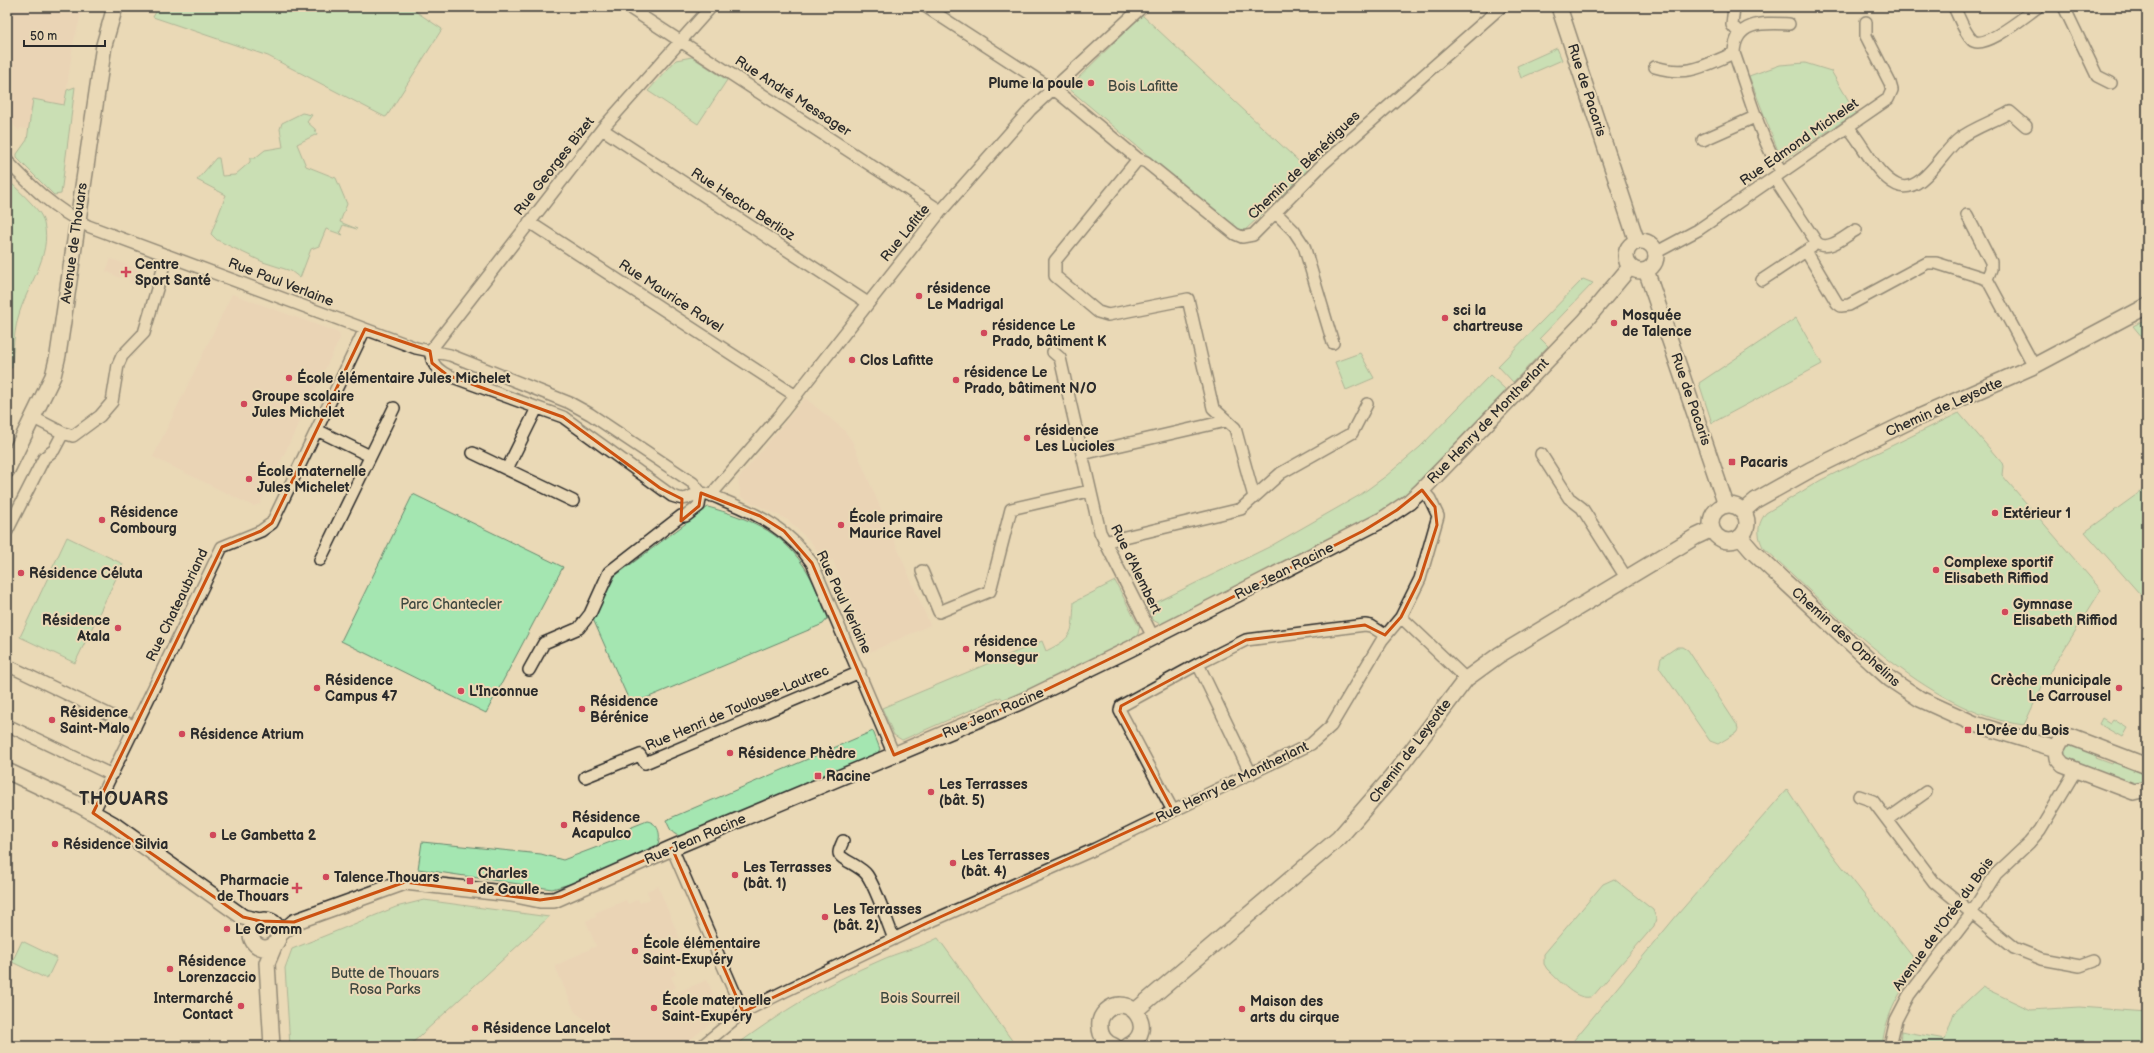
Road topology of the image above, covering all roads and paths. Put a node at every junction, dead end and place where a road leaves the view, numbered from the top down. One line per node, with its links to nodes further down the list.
1 (115, 7): 31 (street, Avenue de Thouars)
2 (628, 7): 15 (street, Rue André Messager)
3 (711, 7): 15 (street, Rue Georges Bizet)
4 (926, 7): 19 (street)
5 (1142, 7): 19 (street, Rue Lafitte)
6 (1501, 7): 29 (street, Chemin de Bénédigues)
7 (1559, 7): 34 (street, Rue de Pacaris)
8 (1734, 7): 14 (street)
9 (1954, 7): 10 (street)
10 (2038, 7)
11 (2064, 7): 18 (street)
12 (1866, 22): 22 (street, Rue Edmond Michelet)
13 (1789, 24): 14 (street)
14 (1740, 34): 16 (street)
15 (681, 41): 23 (street, Rue Georges Bizet); 28 (street, Rue André Messager)
16 (1734, 53): 17 (street); 20 (street)
17 (1655, 67)
18 (2111, 83)
19 (1052, 89): 25 (street); 28 (street, Rue Lafitte)
20 (1757, 116): 24 (street); 27 (street)
21 (2026, 126): 22 (street)
22 (1848, 127): 27 (street, Rue Edmond Michelet)
23 (602, 129): 32 (street, Rue Georges Bizet); 43 (street, Rue Hector Berlioz)
24 (1703, 140)
25 (1138, 159): 29 (street, Chemin de Bénédigues); 55 (street)
26 (7, 161): 31 (street, Rue Paul Verlaine)
27 (1778, 175): 35 (street); 37 (street, Rue Edmond Michelet)
28 (941, 211): 43 (street, Rue Lafitte)
29 (1276, 212): 46 (street)
30 (1967, 215): 41 (street)
31 (77, 220): 38 (street, Rue Paul Verlaine); 54 (street, Avenue de Thouars)
32 (529, 222): 47 (street, Rue Georges Bizet); 50 (street, Rue Maurice Ravel)
33 (1856, 230): 35 (street)
34 (1637, 242): 37 (street); 39 (street)
35 (1817, 243): 36 (street)
36 (1806, 251): 41 (street); 42 (street)
37 (1655, 253): 40 (street)
38 (167, 256): 45 (street, Rue Paul Verlaine); 57 (street)
39 (1630, 266): 40 (street); 64 (street, Rue Henry de Montherlant)
40 (1646, 270): 71 (street, Rue de Pacaris)
41 (1987, 279): 49 (street)
42 (1762, 280)
43 (868, 303): 50 (street, Rue Lafitte)
44 (2147, 306): 49 (street, Chemin de Leysotte)
45 (364, 329): 47 (street, Rue Paul Verlaine); 56 (street, Rue Chateaubriand)
46 (1333, 343)
47 (430, 352): 53 (street); 66 (street, Rue Paul Verlaine)
48 (1053, 352): 59 (street, Rue d'Alembert)
49 (2034, 366): 72 (street, Chemin de Leysotte)
50 (796, 396): 67 (street, Rue Lafitte)
51 (1366, 404): 68 (street)
52 (394, 408): 61 (street)
53 (537, 408): 63 (street); 69 (street)
54 (32, 417): 57 (street); 62 (street, Avenue de Thouars)
55 (1226, 421): 59 (street); 68 (street)
56 (317, 430): 61 (street); 90 (street, Rue Chateaubriand)
57 (63, 433): 75 (street)
58 (473, 453): 63 (street)
59 (1082, 454): 65 (street, Rue d'Alembert)
60 (1541, 454): 80 (street)
61 (370, 456): 78 (street)
62 (7, 470)
63 (507, 470): 70 (street)
64 (1422, 490): 81 (street, Rue Henry de Montherlant); 83 (street, Rue Jean Racine)
65 (1089, 491): 77 (street, Rue d'Alembert); 79 (street)
66 (701, 493): 67 (street, Rue Paul Verlaine); 69 (street); 73 (street)
67 (712, 496): 87 (street, Rue Paul Verlaine)
68 (1254, 497): 77 (street)
69 (682, 499): 73 (street)
70 (573, 501)
71 (1726, 505): 72 (street); 74 (street)
72 (1743, 511): 76 (street)
73 (681, 516): 86 (street)
74 (1712, 529): 76 (street); 80 (street, Chemin de Leysotte)
75 (7, 531)
76 (1740, 537): 91 (street, Chemin des Orphelins)
77 (1104, 542): 83 (street, Rue d'Alembert)
78 (320, 560)
79 (922, 571)
80 (1627, 579): 88 (street, Chemin de Leysotte)
81 (1401, 617): 82 (street, Rue Henry de Montherlant); 88 (street)
82 (1385, 636): 85 (street); 96 (street, Rue Henry de Montherlant)
83 (1153, 637): 92 (street, Rue Jean Racine)
84 (7, 664): 90 (street)
85 (1198, 664): 96 (street); 102 (street)
86 (529, 670)
87 (860, 672): 92 (street, Rue Paul Verlaine); 98 (street, Rue Henri de Toulouse-Lautrec)
88 (1466, 679): 114 (street, Chemin de Leysotte)
89 (7, 725): 97 (street)
90 (135, 727): 97 (street, Rue Chateaubriand)
91 (2056, 748): 93 (street); 94 (street)
92 (894, 755): 106 (street, Rue Jean Racine)
93 (2147, 766)
94 (2076, 770): 99 (street); 107 (street, Avenue de l'Orée du Bois)
95 (7, 771): 103 (street)
96 (1251, 774): 102 (street, Rue Henry de Montherlant)
97 (112, 775): 103 (street, Rue Chateaubriand)
98 (585, 777)
99 (2147, 789)
100 (1926, 792): 104 (street)
101 (1859, 796): 104 (street)
102 (1173, 811): 111 (street, Rue Henry de Montherlant)
103 (93, 813): 108 (street)
104 (1888, 819): 107 (street)
105 (843, 841): 111 (street)
106 (672, 848): 109 (street, Rue Jean Racine); 115 (street)
107 (1970, 914): 112 (street); 120 (street, Avenue de l'Orée du Bois)
108 (242, 917): 109 (street); 110 (street)
109 (272, 930): 110 (street); 110 (street); 113 (street)
110 (253, 939): 113 (street)
111 (894, 939): 115 (street, Rue Henry de Montherlant)
112 (2094, 961)
113 (267, 963): 117 (street)
114 (1135, 1011): 116 (street); 119 (street)
115 (743, 1012): 118 (street, Rue Henry de Montherlant)
116 (1106, 1044)
117 (272, 1046)
118 (702, 1046)
119 (1128, 1046)
120 (1890, 1046)

